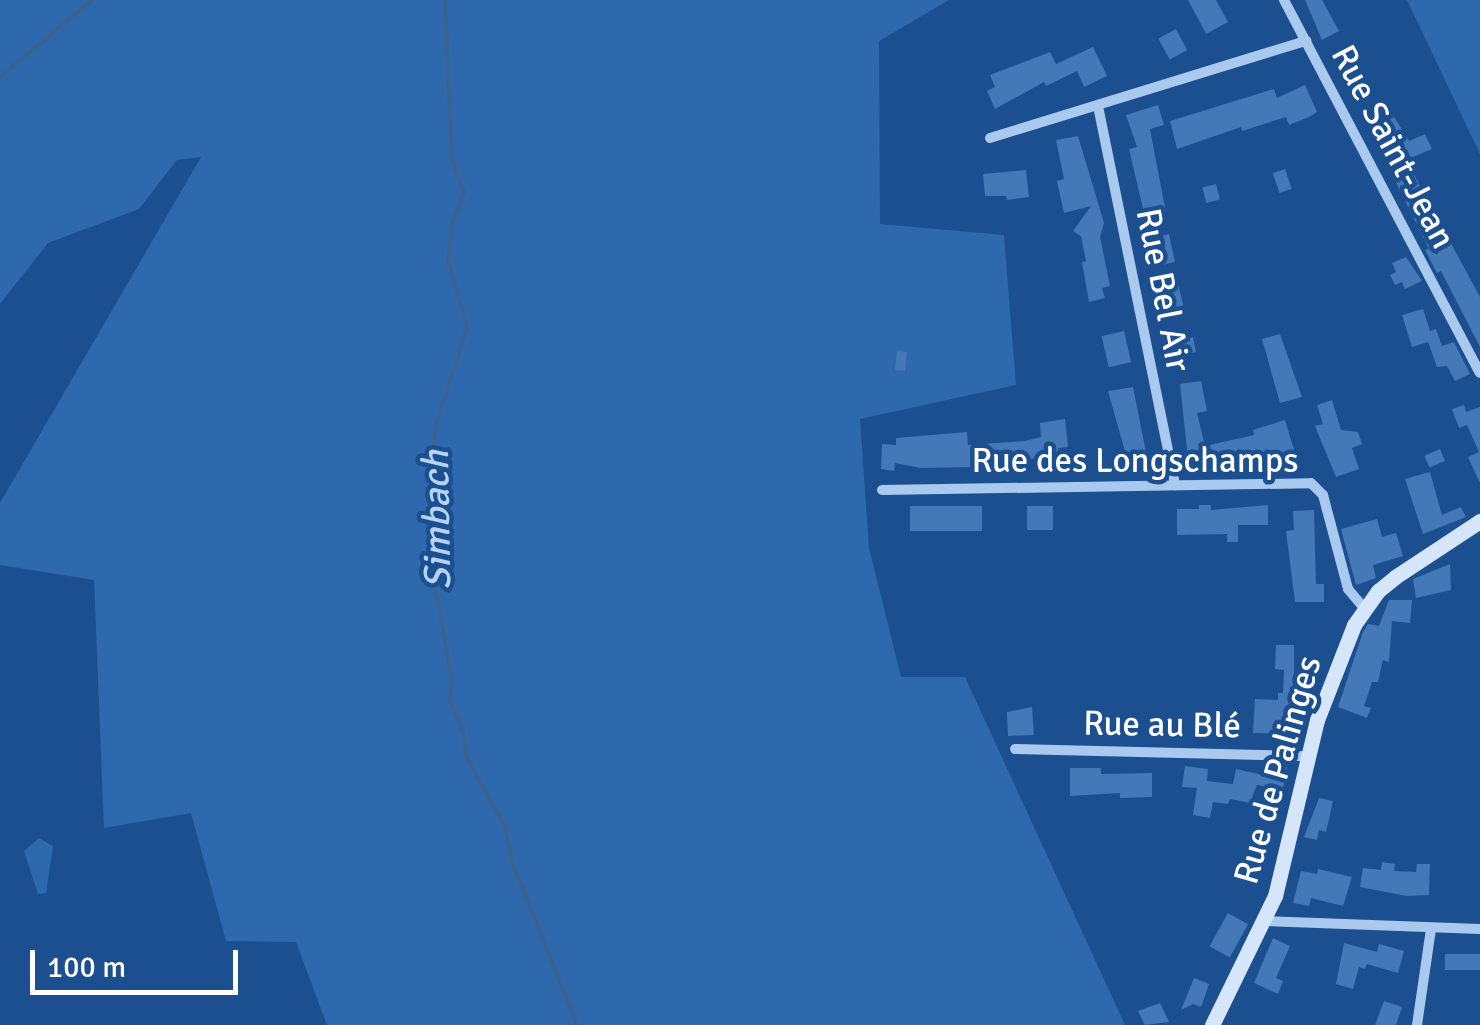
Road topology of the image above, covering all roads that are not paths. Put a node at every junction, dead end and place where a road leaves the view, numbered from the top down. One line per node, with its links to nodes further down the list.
1 (1284, 0): 2 (street, Rue Saint-Jean)
2 (1306, 41): 3 (street); 5 (street, Rue Saint-Jean)
3 (1098, 106): 4 (street); 6 (street, Rue Bel Air)
4 (990, 138)
5 (1480, 373)
6 (1175, 485): 7 (street, Rue des Longschamps); 9 (street, Rue des Longschamps)
7 (882, 490)
8 (1480, 521): 9 (main road, Rue de Palinges)
9 (1364, 608): 11 (main road, Rue de Palinges)
10 (1015, 749): 11 (street, Rue au Blé)
11 (1308, 756): 12 (main road, Rue de Palinges)
12 (1265, 921): 14 (street); 15 (main road, Rue de Palinges)
13 (1480, 928): 14 (street)
14 (1431, 929): 16 (street)
15 (1212, 1025)
16 (1417, 1025)

